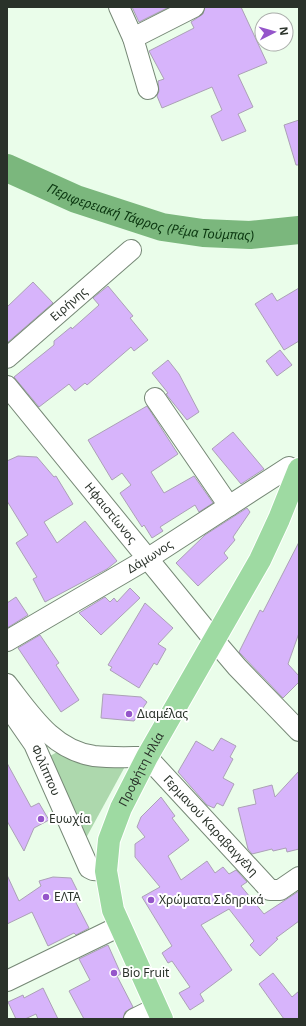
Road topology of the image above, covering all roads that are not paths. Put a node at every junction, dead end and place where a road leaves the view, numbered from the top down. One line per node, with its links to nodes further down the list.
1 (119, 7): 3 (street)
2 (194, 7): 3 (street)
3 (133, 38): 4 (street)
4 (148, 89)
5 (131, 250): 6 (street, Ειρήνης)
6 (7, 358)
7 (7, 386): 11 (street, Ηφαιστίωνος)
8 (155, 398): 10 (street)
9 (296, 473): 10 (street, Δάμωνος); 12 (main road, Προφήτη Ηλία)
10 (229, 506): 11 (street, Δάμωνος)
11 (147, 559): 12 (street, Ηφαιστίωνος); 13 (street, Δάμωνος)
12 (214, 640): 16 (street, Ηφαιστίωνος); 17 (main road, Προφήτη Ηλία)
13 (7, 641)
14 (7, 684): 17 (street, Φιλίππου)
15 (7, 705): 18 (street, Φιλίππου)
16 (299, 731)
17 (147, 757): 18 (main road, Προφήτη Ηλία); 19 (street, Γερμανού Καραβαγγέλη)
18 (106, 871): 20 (main road, Προφήτη Ηλία)
19 (299, 877)
20 (120, 926): 21 (street); 22 (main road, Προφήτη Ηλία)
21 (7, 981)
22 (159, 1013): 23 (street)
23 (134, 1019)

